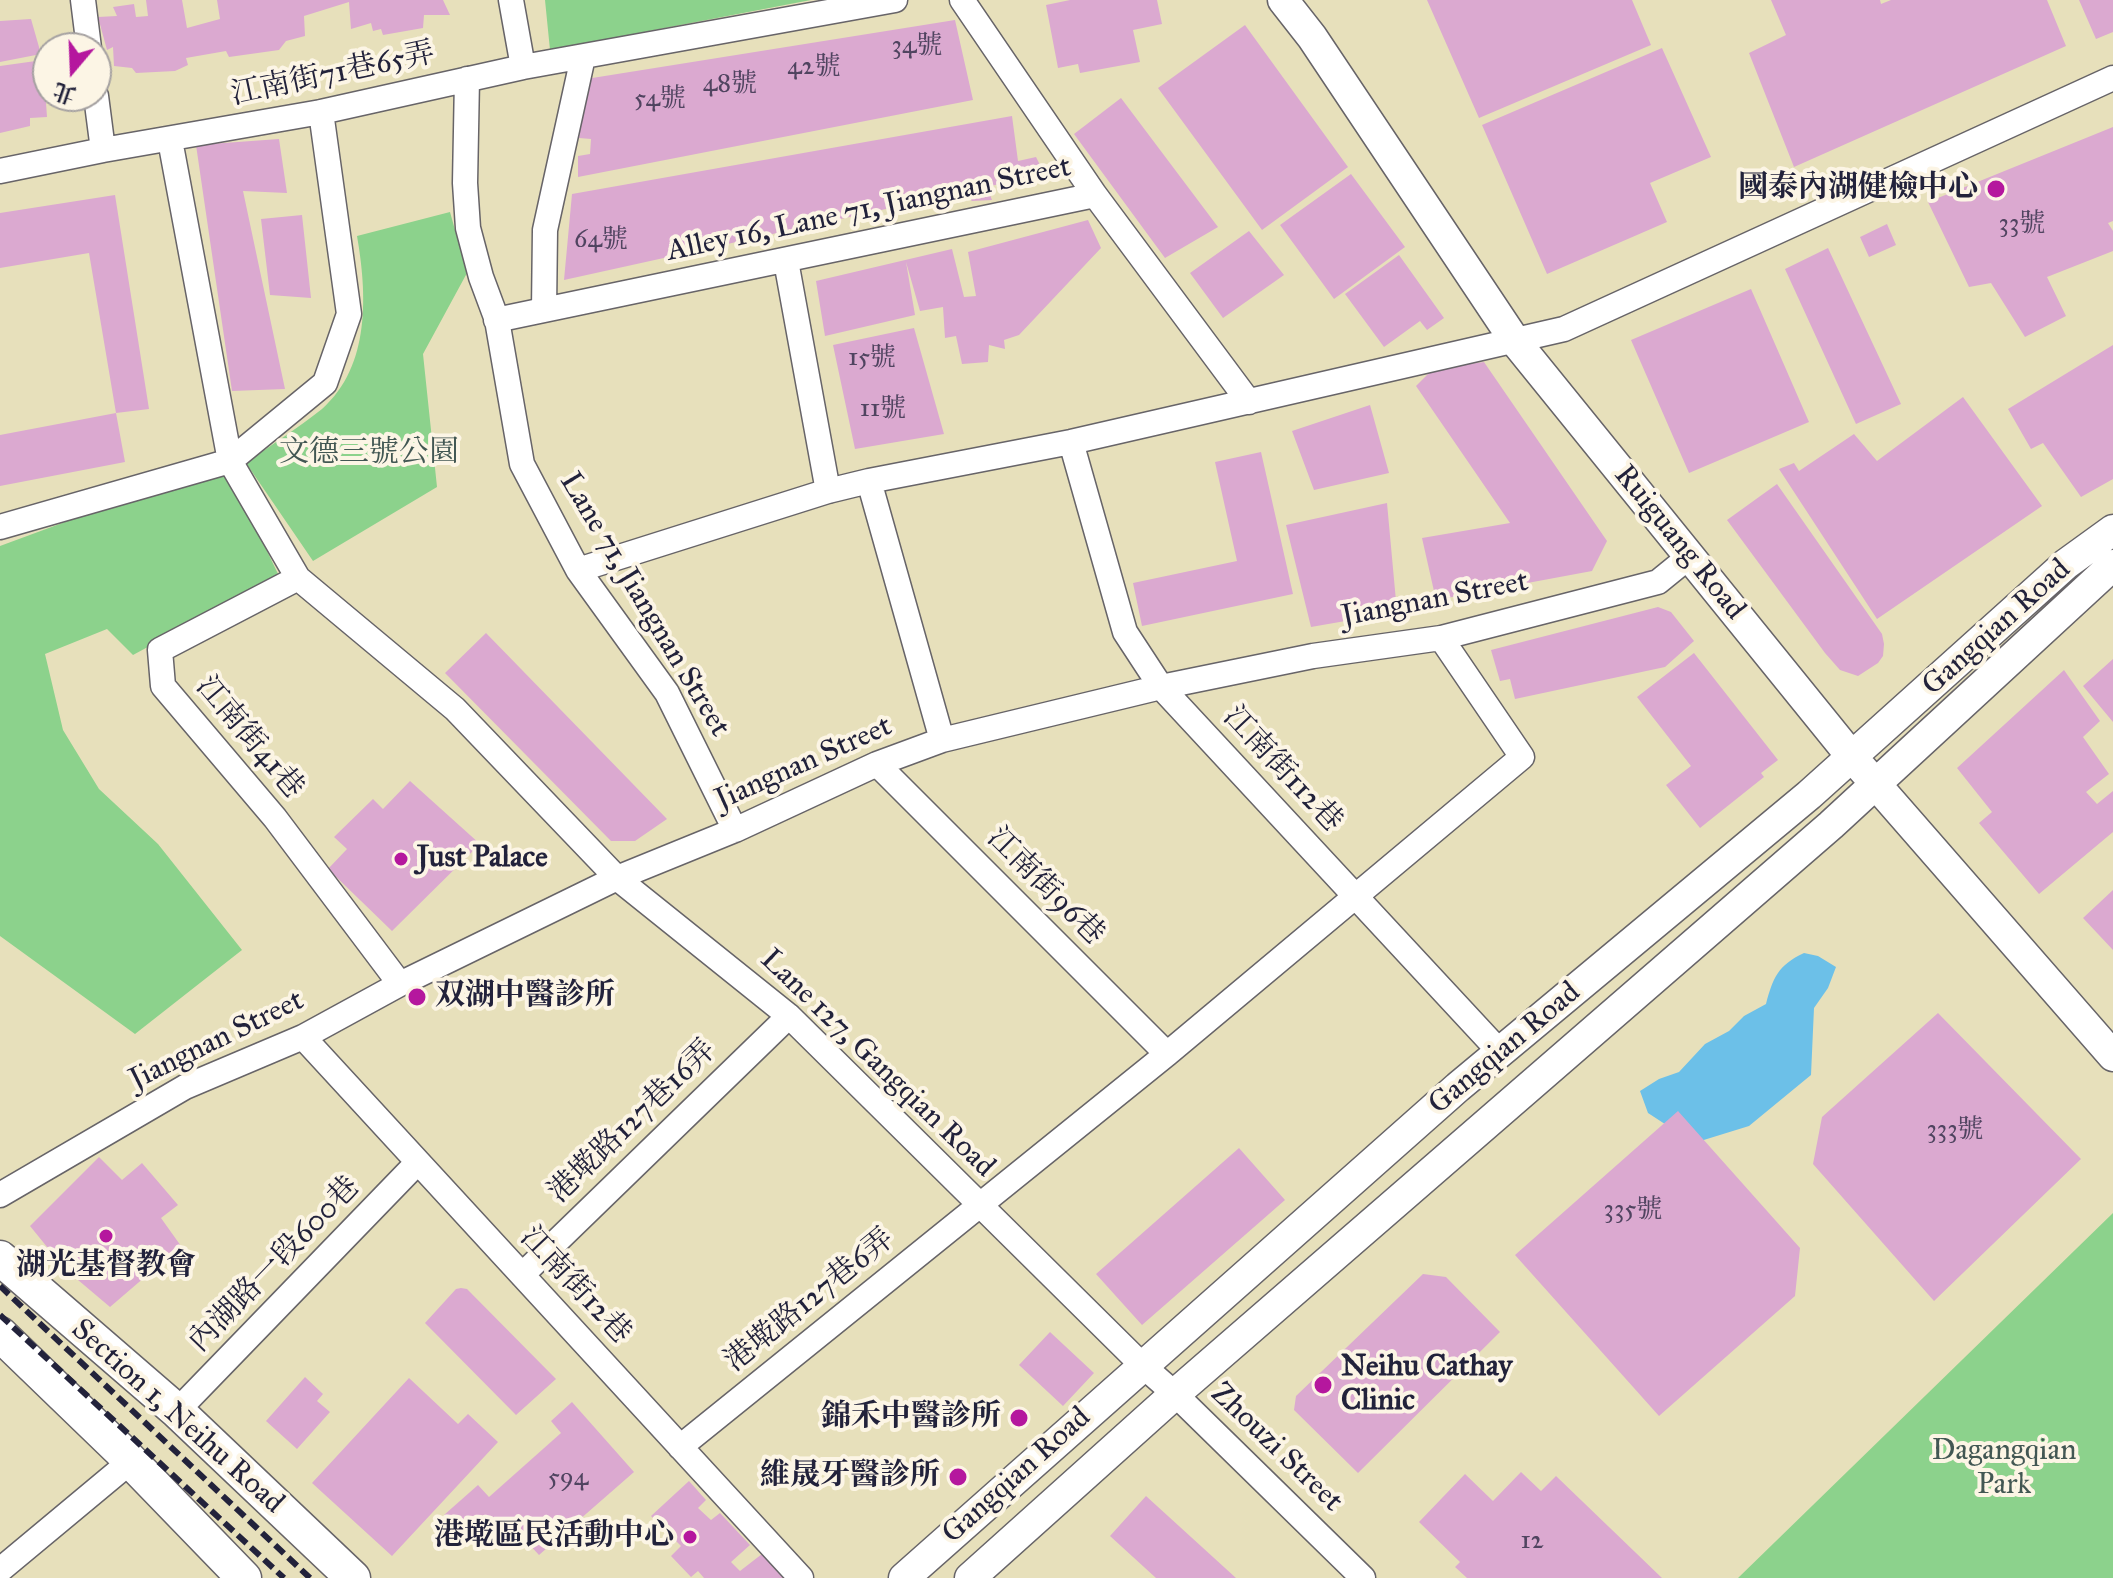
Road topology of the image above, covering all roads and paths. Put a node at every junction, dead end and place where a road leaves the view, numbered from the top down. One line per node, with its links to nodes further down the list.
1 (83, 0): 6 (street)
2 (511, 0): 8 (street)
3 (895, 0): 7 (street, 江南街71巷65弄)
4 (962, 0): 16 (street)
5 (1283, 0): 20 (street, Ruiguang Road)
6 (87, 32)
7 (583, 57): 8 (street, 江南街71巷65弄); 18 (street)
8 (523, 67): 10 (street, 江南街71巷65弄)
9 (2113, 78): 20 (street)
10 (467, 79): 12 (street, 江南街71巷65弄); 19 (street, Lane 71, Jiangnan Street)
11 (98, 112): 14 (street)
12 (321, 112): 13 (street, 江南街71巷65弄); 23 (street)
13 (163, 141): 14 (street, 江南街71巷65弄); 23 (street, Lane 127, Gangqian Road)
14 (103, 150): 15 (street, 江南街71巷65弄)
15 (0, 171)
16 (1095, 195): 17 (street, Alley 16, Lane 71, Jiangnan Street); 21 (street, Alley 16, Lane 71, Jiangnan Street)
17 (786, 261): 18 (street, Alley 16, Lane 71, Jiangnan Street); 25 (street)
18 (544, 310): 19 (street, Alley 16, Lane 71, Jiangnan Street)
19 (496, 320): 30 (street, Lane 71, Jiangnan Street)
20 (1515, 341): 21 (street); 28 (street, Ruiguang Road)
21 (1249, 402): 22 (street)
22 (1071, 442): 24 (street); 33 (street, 江南街112巷)
23 (230, 461): 26 (street); 31 (street, Lane 127, Gangqian Road)
24 (869, 481): 25 (street); 34 (street)
25 (828, 491): 30 (street)
26 (0, 527)
27 (2113, 530): 35 (street, Gangqian Road)
28 (1690, 556): 32 (street, Jiangnan Street); 35 (street, Ruiguang Road)
29 (2113, 565): 37 (street, Gangqian Road)
30 (578, 570): 38 (street, Lane 71, Jiangnan Street)
31 (298, 578): 39 (street, Lane 127, Gangqian Road); 41 (street, 江南街41巷)
32 (1441, 638): 33 (street, Jiangnan Street); 40 (street, Lane 127, Gangqian Road)
33 (1161, 687): 34 (street, Jiangnan Street); 40 (street, 江南街112巷)
34 (942, 740): 36 (street, Jiangnan Street)
35 (1852, 757): 37 (street, Ruiguang Road); 44 (street, Gangqian Road)
36 (877, 764): 38 (street, Jiangnan Street); 45 (street, 江南街96巷)
37 (1875, 784): 46 (street, Ruiguang Road); 54 (street, Gangqian Road)
38 (735, 830): 39 (street, Jiangnan Street)
39 (617, 878): 41 (street, Jiangnan Street); 42 (street, Lane 127, Gangqian Road)
40 (1356, 897): 44 (street, 江南街112巷); 45 (street, Lane 127, Gangqian Road)
41 (400, 984): 43 (street, Jiangnan Street)
42 (789, 1016): 49 (street, Lane 127, Gangqian Road); 51 (street, 港墘路127巷16弄)
43 (303, 1037): 47 (street, 江南街12巷); 48 (street, Jiangnan Street)
44 (1500, 1052): 53 (street, Gangqian Road)
45 (1167, 1054): 49 (street, Lane 127, Gangqian Road)
46 (2113, 1056)
47 (418, 1162): 51 (street, 江南街12巷); 55 (street, 內湖路一段600巷)
48 (0, 1195)
49 (980, 1206): 53 (street, Lane 127, Gangqian Road); 56 (street, 港墘路127巷6弄)
50 (0, 1258): 55 (main road, Section 1, Neihu Road)
51 (522, 1275): 56 (street, 江南街12巷)
52 (0, 1334): 57 (main road, Section 1, Neihu Road)
53 (1142, 1365): 54 (street, Zhouzi Street); 62 (street, Gangqian Road)
54 (1175, 1394): 63 (street, Gangqian Road); 64 (street, Zhouzi Street)
55 (177, 1411): 60 (main road, Section 1, Neihu Road)
56 (680, 1447): 61 (street, 江南街12巷)
57 (131, 1461): 58 (street); 59 (main road, Section 1, Neihu Road)
58 (0, 1570)
59 (244, 1578)
60 (353, 1578)
61 (801, 1578)
62 (904, 1578)
63 (970, 1578)
64 (1363, 1578)

